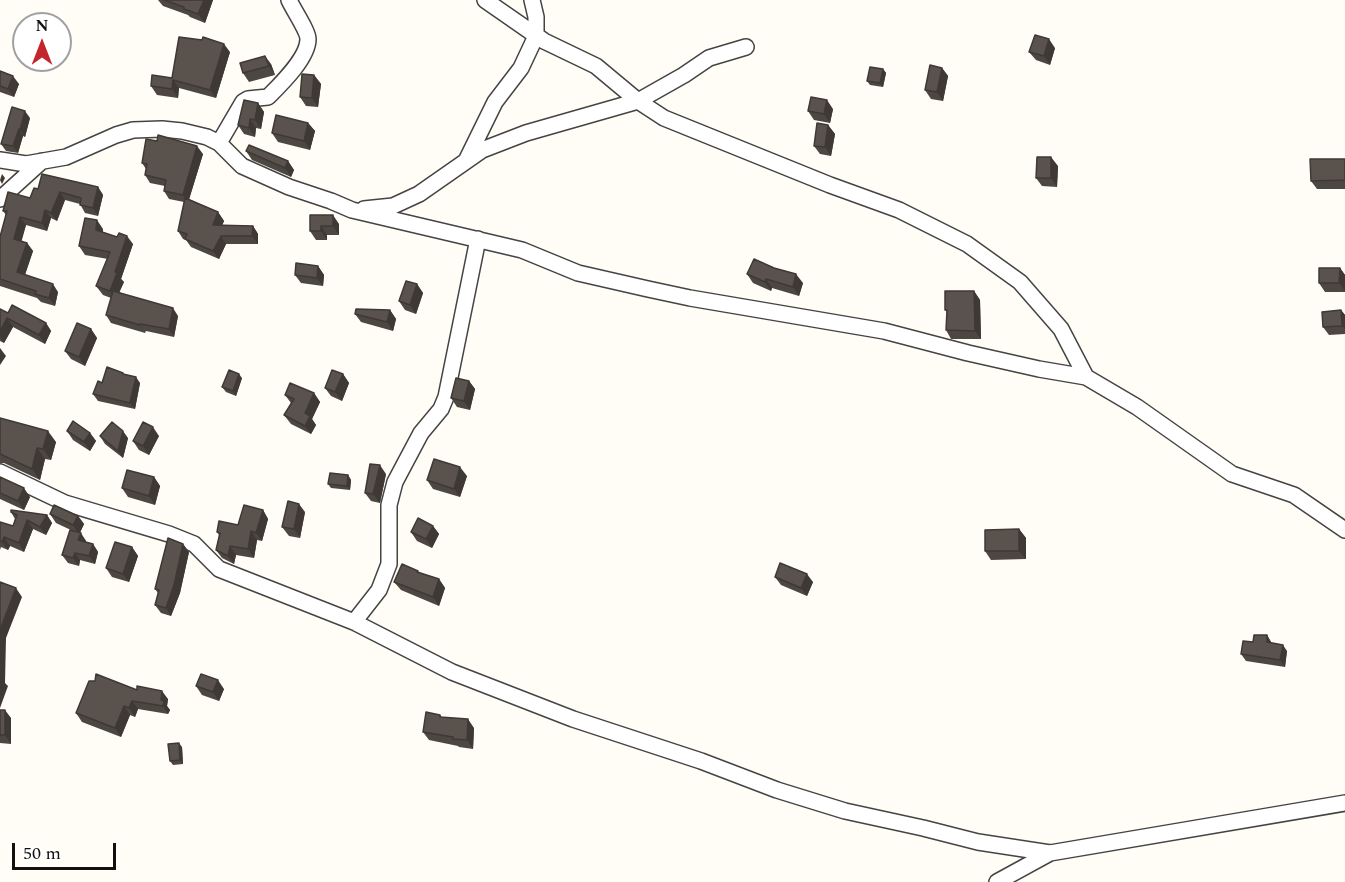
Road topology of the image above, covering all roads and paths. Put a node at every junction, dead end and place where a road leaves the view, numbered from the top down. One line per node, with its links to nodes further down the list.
1 (289, 0): 7 (street)
2 (485, 0): 4 (street)
3 (532, 0): 4 (street)
4 (536, 36): 6 (street); 10 (street)
5 (746, 47): 6 (street)
6 (638, 101): 10 (street); 14 (street)
7 (219, 143): 9 (street); 12 (street)
8 (0, 160): 9 (street)
9 (42, 161): 11 (street)
10 (466, 161): 12 (street)
11 (0, 199)
12 (352, 210): 13 (street)
13 (478, 239): 14 (street); 17 (street)
14 (1086, 377): 16 (street)
15 (0, 472): 17 (street)
16 (1345, 530)
17 (354, 622): 19 (street)
18 (1345, 803): 19 (street)
19 (1050, 852): 20 (street)
20 (997, 882)

